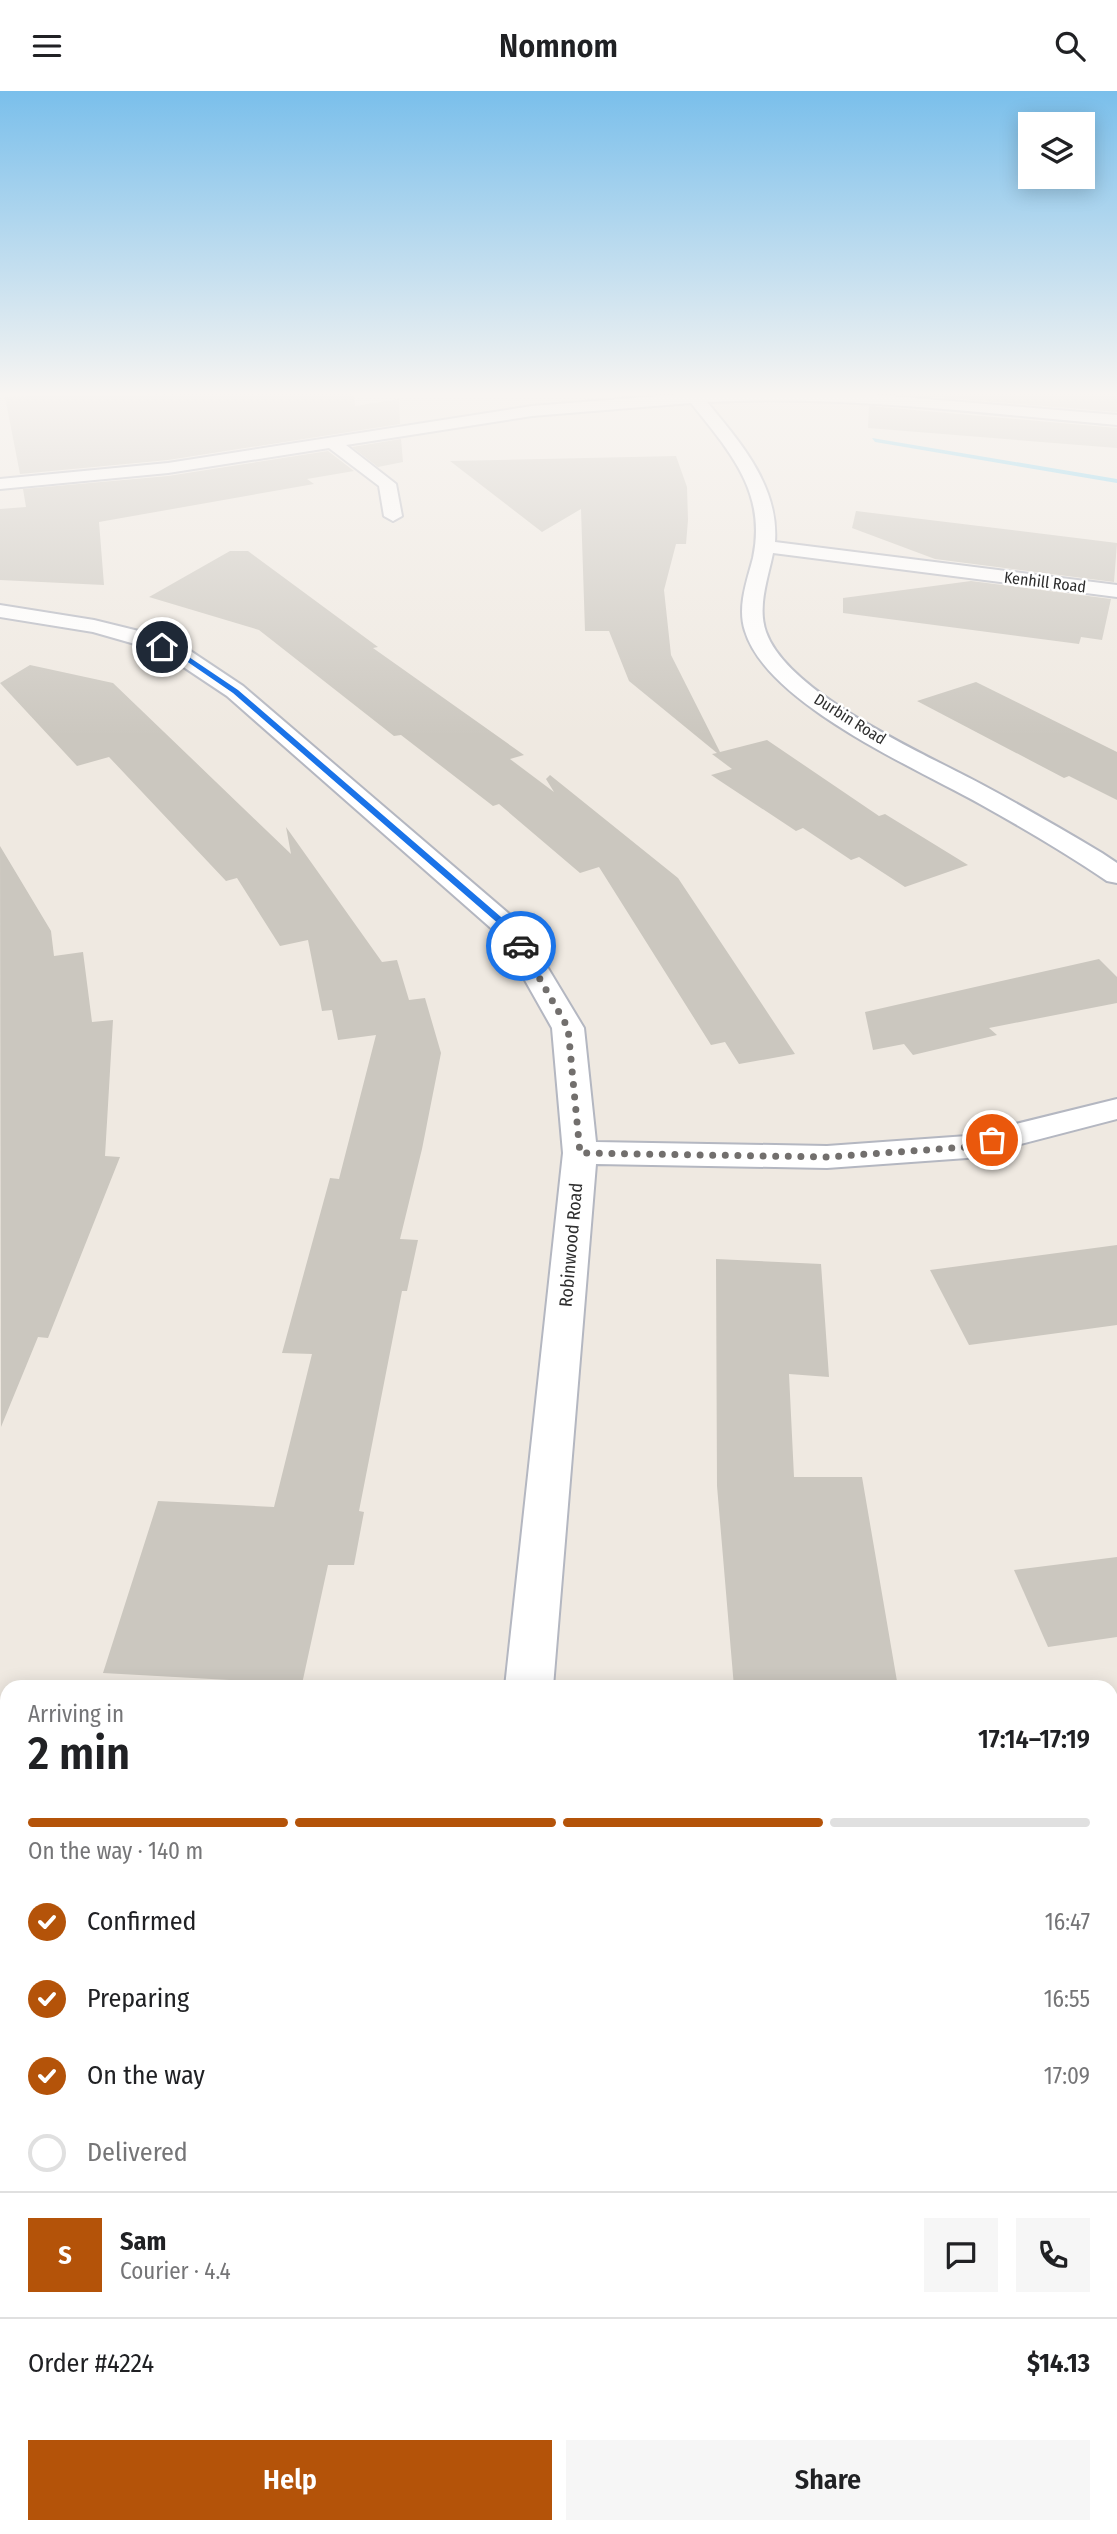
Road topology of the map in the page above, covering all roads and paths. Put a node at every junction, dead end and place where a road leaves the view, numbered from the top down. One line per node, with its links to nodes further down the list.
1 (392, 508): 3 (street)
2 (764, 508): 4 (street, Durbin Road)
3 (393, 516)
4 (764, 546): 5 (street, Kenhill Road); 7 (street, Durbin Road)
5 (1117, 591)
6 (0, 611): 9 (street, Robinwood Road)
7 (1117, 875)
8 (1117, 1109): 9 (street)
9 (580, 1153): 10 (street, Robinwood Road)
10 (530, 1680)

